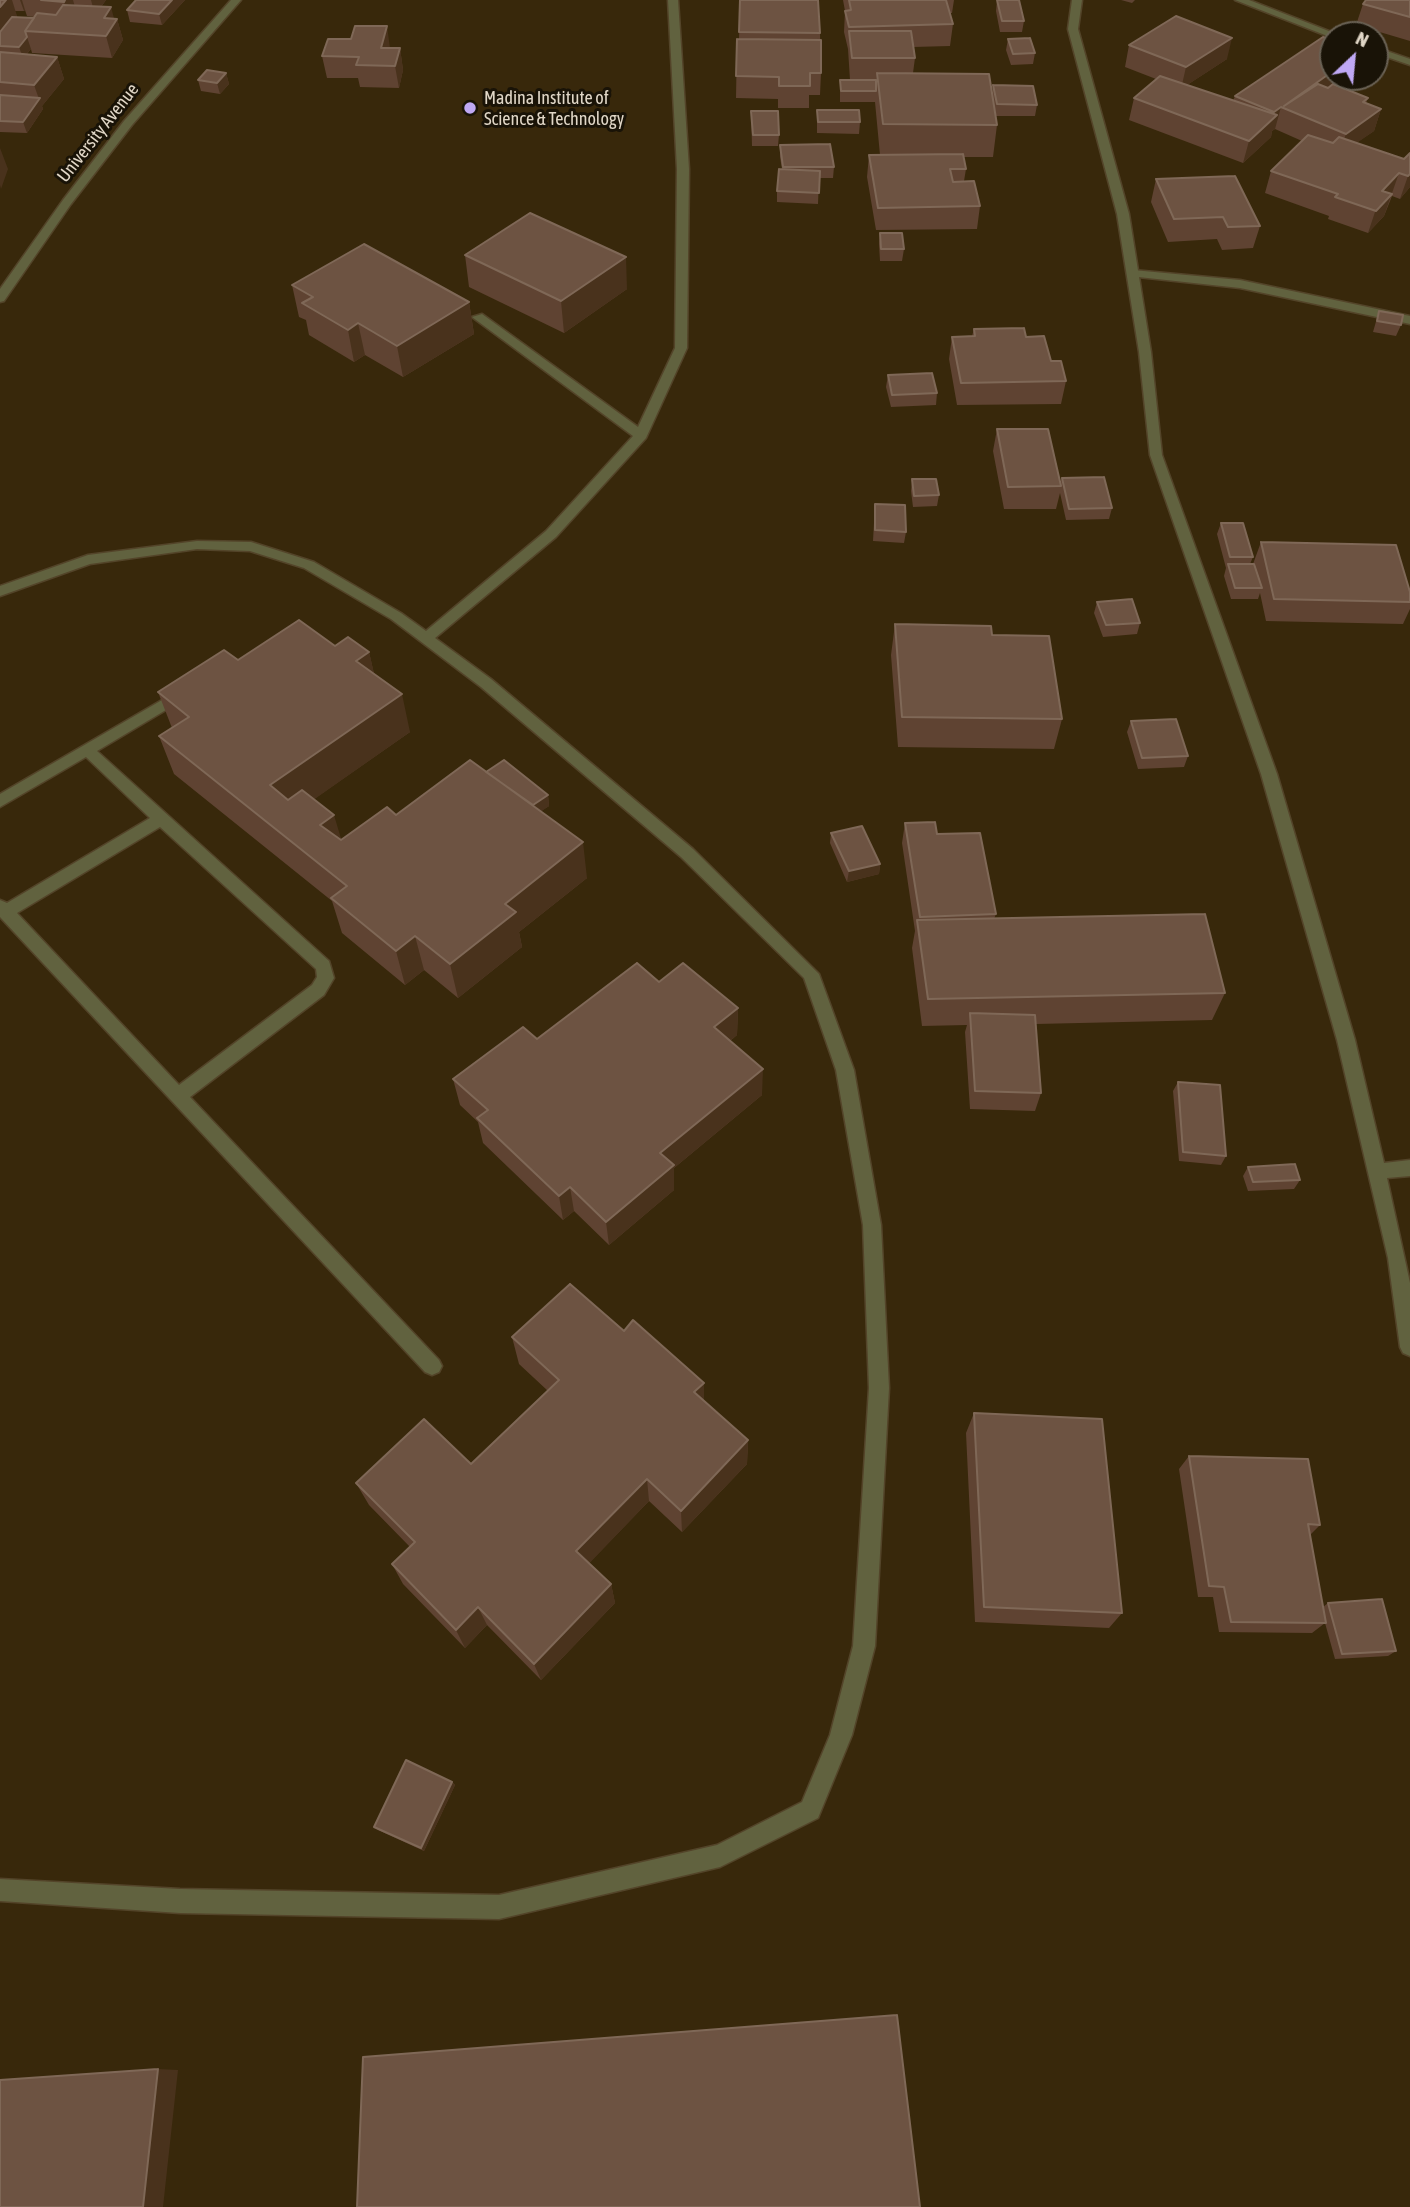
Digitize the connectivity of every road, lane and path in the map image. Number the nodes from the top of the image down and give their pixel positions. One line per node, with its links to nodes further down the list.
1 (236, 0): 9 (street, University Avenue)
2 (673, 0): 12 (street)
3 (1077, 0): 8 (street)
4 (1240, 0): 5 (street)
5 (1319, 29)
6 (1389, 55): 7 (street)
7 (1410, 62)
8 (1133, 274): 11 (street); 22 (street)
9 (0, 298)
10 (478, 317): 12 (street)
11 (1410, 320)
12 (641, 435): 14 (street)
13 (0, 591): 14 (street)
14 (426, 638): 25 (street)
15 (190, 689): 16 (street)
16 (87, 750): 17 (street); 18 (street)
17 (0, 802)
18 (161, 819): 19 (street); 20 (street)
19 (3, 909): 20 (street)
20 (178, 1096): 24 (street)
21 (1410, 1168): 22 (street)
22 (1375, 1172): 23 (street)
23 (1410, 1347)
24 (432, 1366)
25 (0, 1891)

